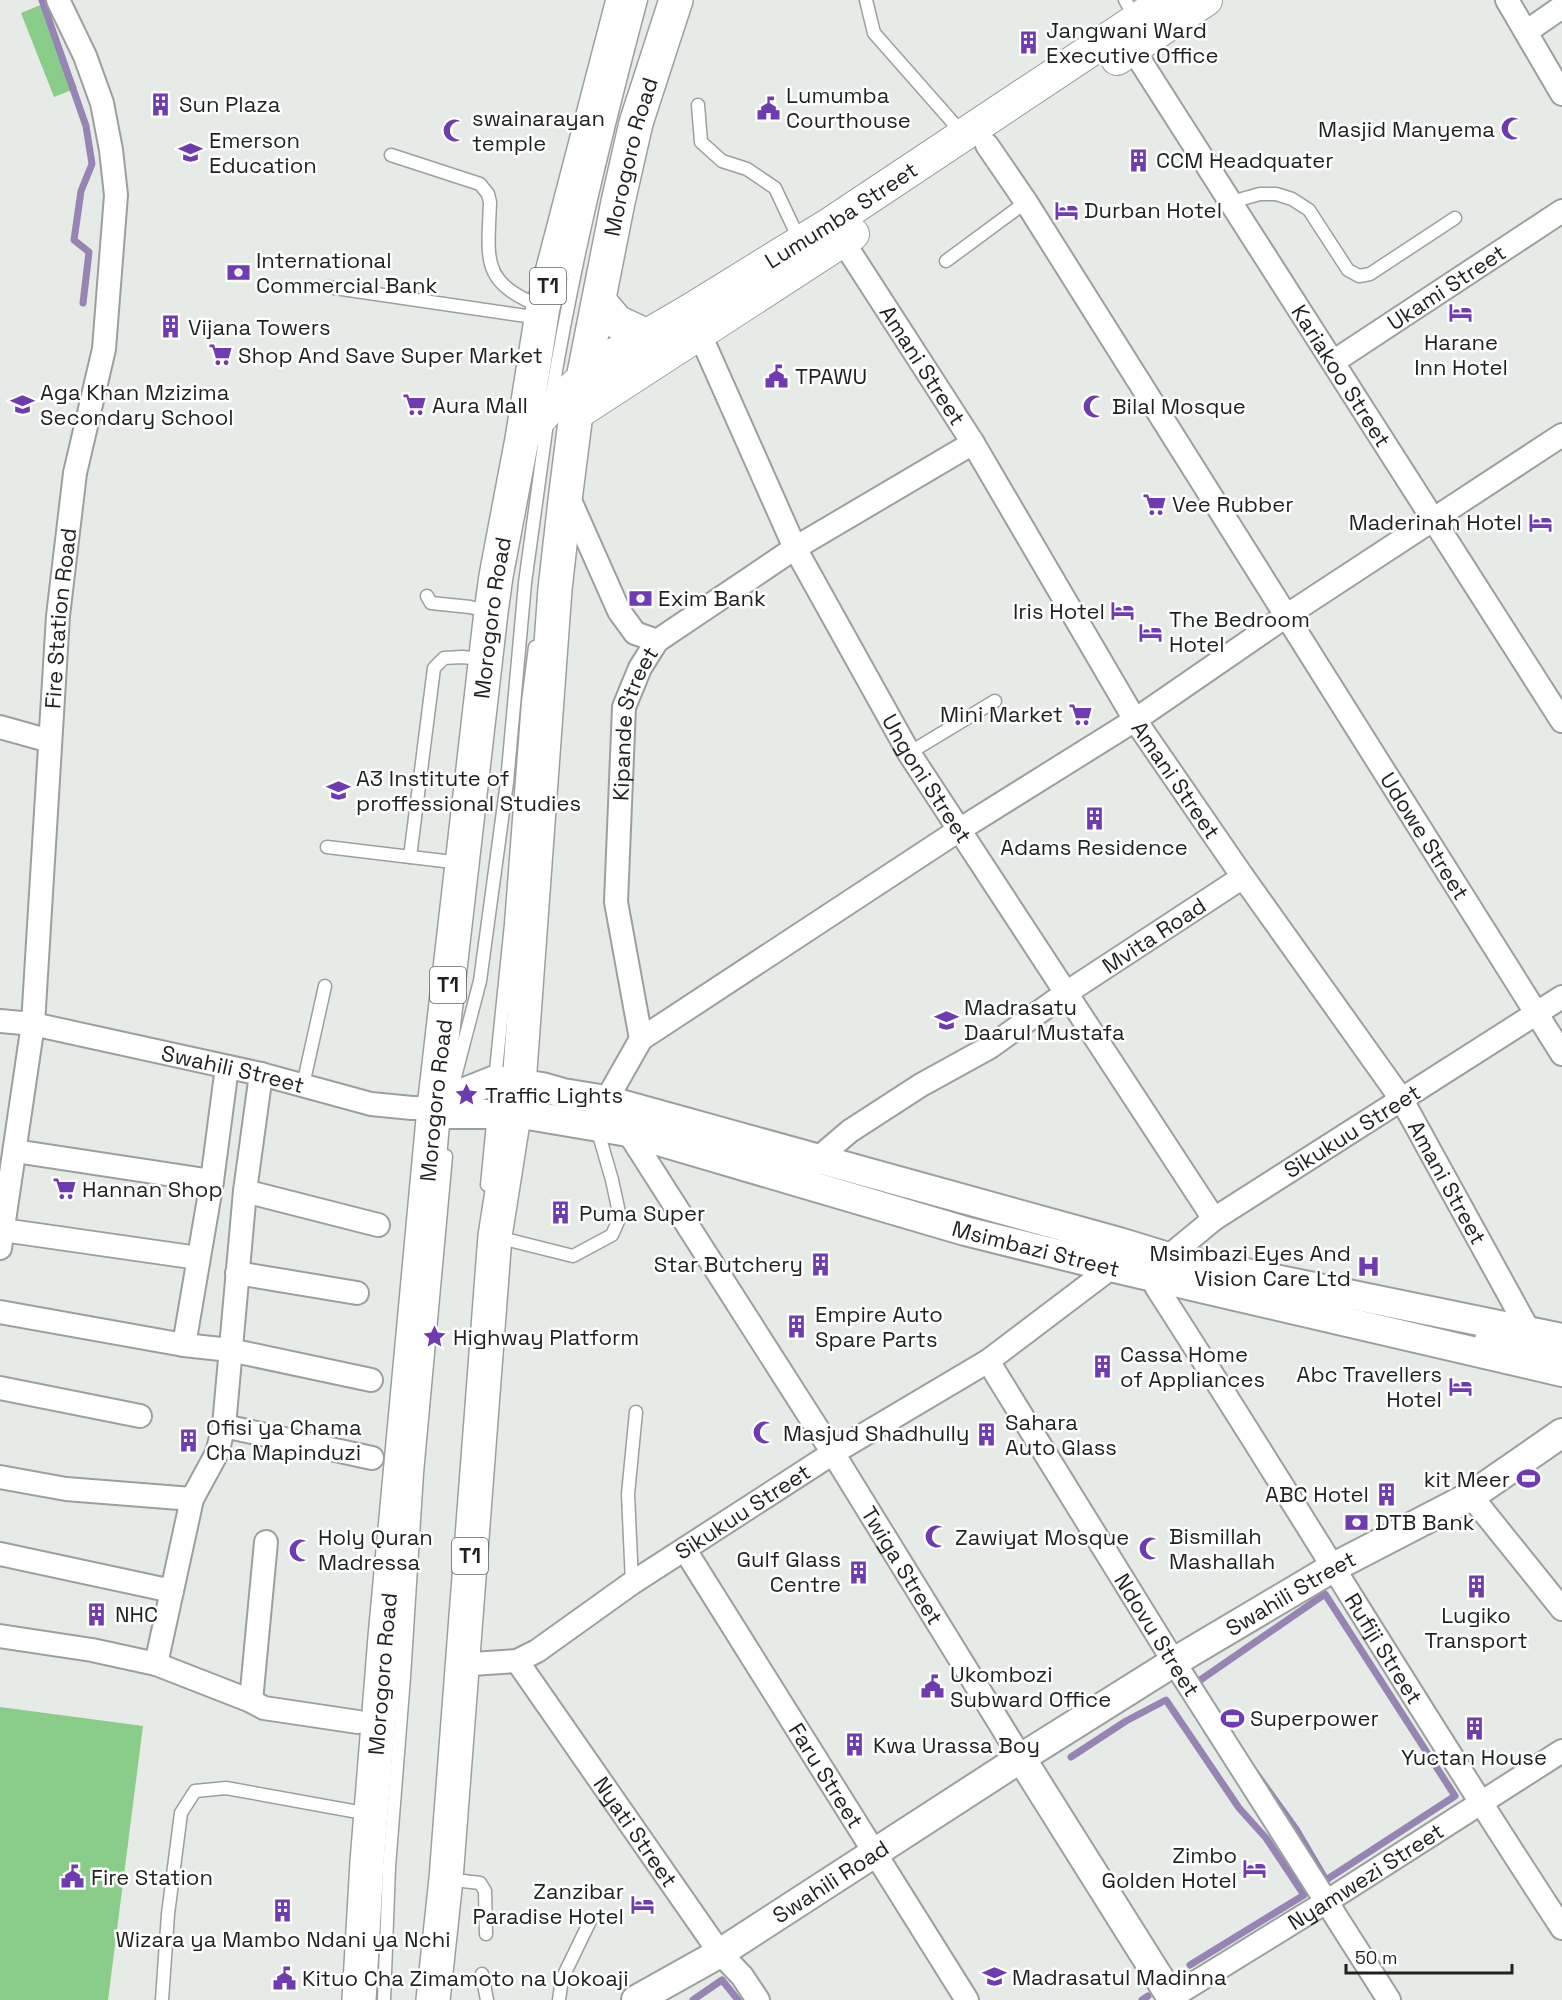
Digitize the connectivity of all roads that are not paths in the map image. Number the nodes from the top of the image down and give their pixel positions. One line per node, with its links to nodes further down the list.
1 (58, 0): 48 (street, Fire Station Road)
2 (623, 0): 26 (highway, Morogoro Road / T1)
3 (641, 0): 30 (lane, Morogoro Road)
4 (665, 0): 25 (lane, Morogoro Road)
5 (676, 0): 25 (highway, Morogoro Road / T1)
6 (866, 0): 15 (lane)
7 (1166, 0): 11 (main road, Lumumba Street)
8 (1206, 0): 11 (main road, Lumumba Street)
9 (1507, 0): 12 (street)
10 (1562, 7): 12 (street)
11 (1129, 25): 15 (main road, Lumumba Street); 18 (street, Kariakoo Street)
12 (1526, 32): 13 (street)
13 (1562, 94)
14 (698, 105): 22 (lane)
15 (975, 140): 17 (street, Udowe Street); 21 (main road, Lumumba Street)
16 (392, 155): 26 (lane)
17 (1026, 202): 23 (lane); 40 (street, Udowe Street)
18 (1231, 202): 20 (lane); 29 (street, Kariakoo Street)
19 (1562, 211): 29 (street, Ukami Street)
20 (1455, 218)
21 (837, 231): 22 (main road, Lumumba Street); 27 (main road, Lumumba Street); 33 (street, Amani Street)
22 (800, 242): 27 (main road, Lumumba Street)
23 (946, 261)
24 (328, 287): 26 (lane)
25 (595, 288): 28 (highway); 30 (highway, Morogoro Road / T1)
26 (542, 313): 32 (highway, Morogoro Road / T1)
27 (695, 322): 28 (main road, Lumumba Street); 30 (main road, Lumumba Street); 36 (street, Ungoni Street)
28 (647, 336): 30 (main road, Lumumba Street)
29 (1333, 362): 35 (street, Kariakoo Street)
30 (569, 393): 32 (main road, Lumumba Street); 34 (highway, Morogoro Road / T1); 37 (lane, Morogoro Road); 68 (lane, Morogoro Road)
31 (1562, 435): 35 (street)
32 (522, 439): 39 (highway, Morogoro Road / T1)
33 (973, 443): 36 (street, Kipande Street); 45 (street, Amani Street)
34 (566, 492): 42 (street); 66 (highway, Morogoro Road / T1)
35 (1433, 519): 40 (street); 46 (street, Kariakoo Street)
36 (795, 548): 42 (street, Kipande Street); 49 (street, Ungoni Street)
37 (543, 588)
38 (427, 596): 39 (lane)
39 (491, 612): 43 (highway, Morogoro Road / T1)
40 (1286, 616): 45 (street); 58 (street, Udowe Street)
41 (537, 634): 66 (lane, Morogoro Road)
42 (657, 641): 61 (street, Kipande Street)
43 (486, 659): 52 (lane); 53 (highway, Morogoro Road / T1)
44 (995, 702): 49 (lane)
45 (1136, 720): 50 (street); 54 (street, Amani Street)
46 (1562, 721)
47 (0, 727): 48 (street)
48 (50, 741): 60 (street, Fire Station Road)
49 (909, 753): 50 (street, Ungoni Street)
50 (959, 830): 56 (street, Ungoni Street); 61 (street)
51 (327, 848): 52 (lane)
52 (410, 857): 53 (lane)
53 (462, 863): 68 (highway, Morogoro Road / T1)
54 (1243, 877): 56 (street, Mvita Road); 67 (street, Amani Street)
55 (325, 986): 65 (lane)
56 (1065, 993): 73 (street, Mvita Road); 77 (street, Ungoni Street)
57 (1562, 997): 58 (street, Sikukuu Street)
58 (1536, 1013): 62 (street, Udowe Street); 67 (street, Sikukuu Street)
59 (0, 1021): 60 (street, Swahili Street)
60 (33, 1024): 63 (street, Swahili Street); 72 (street, Fire Station Road)
61 (641, 1039): 69 (street)
62 (1562, 1054)
63 (227, 1067): 64 (street, Swahili Street); 74 (street)
64 (261, 1074): 65 (street, Swahili Street); 75 (street)
65 (303, 1085): 68 (street, Swahili Street)
66 (505, 1098): 68 (street); 69 (street, Msimbazi Street); 76 (lane, Morogoro Road); 79 (highway, Morogoro Road / T1)
67 (1402, 1100): 77 (street, Sikukuu Street); 89 (street, Amani Street)
68 (446, 1111): 127 (highway, Morogoro Road / T1)
69 (600, 1114): 70 (street, Msimbazi Street); 73 (street, Msimbazi Street); 79 (lane)
70 (628, 1132): 73 (street, Msimbazi Street); 104 (street, Twiga Street)
71 (447, 1149): 140 (lane, Morogoro Road)
72 (15, 1151): 74 (street); 80 (street, Fire Station Road)
73 (808, 1172): 81 (street, Msimbazi Street)
74 (212, 1181): 82 (street)
75 (245, 1191): 78 (street); 84 (street)
76 (486, 1202)
77 (1214, 1219): 83 (street, Sikukuu Street)
78 (378, 1225)
79 (495, 1236): 120 (highway, Morogoro Road / T1)
80 (2, 1239): 82 (street)
81 (1108, 1254): 83 (street, Msimbazi Street); 96 (street, Sikukuu Street)
82 (198, 1258): 92 (street)
83 (1159, 1267): 88 (lane); 89 (street, Msimbazi Street); 93 (lane); 97 (street, Msimbazi Street); 112 (street, Rufiji Street)
84 (237, 1273): 86 (street); 94 (street)
85 (478, 1290): 116 (lane)
86 (357, 1293)
87 (0, 1312): 92 (street)
88 (1425, 1327)
89 (1529, 1331): 91 (street, Msimbazi Street)
90 (1471, 1337): 95 (lane)
91 (1562, 1338)
92 (184, 1345): 94 (street)
93 (1562, 1345)
94 (230, 1350): 98 (street); 102 (street)
95 (1562, 1357)
96 (987, 1361): 104 (street, Sikukuu Street); 119 (street, Ndovu Street)
97 (1562, 1372)
98 (371, 1380)
99 (0, 1388): 101 (street)
100 (636, 1412): 113 (lane)
101 (140, 1416)
102 (224, 1426): 105 (street); 108 (street)
103 (1562, 1433): 107 (street, Swahili Street)
104 (832, 1453): 110 (street, Sikukuu Street); 125 (street, Twiga Street)
105 (372, 1458)
106 (0, 1478): 108 (street)
107 (1472, 1496): 112 (street, Swahili Street); 115 (street)
108 (192, 1499): 114 (street)
109 (267, 1542): 122 (street)
110 (685, 1550): 113 (street, Sikukuu Street); 128 (street, Faru Street)
111 (0, 1554): 114 (street)
112 (1334, 1567): 119 (street, Swahili Street); 126 (street, Rufiji Street)
113 (632, 1583): 118 (street, Sikukuu Street)
114 (172, 1591): 121 (street)
115 (1562, 1609)
116 (453, 1622)
117 (0, 1636): 121 (street)
118 (517, 1661): 120 (street, Sikukuu Street); 134 (street, Nyati Street)
119 (1174, 1662): 125 (street, Swahili Street); 130 (street, Ndovu Street)
120 (462, 1663): 129 (highway, Morogoro Road / T1)
121 (156, 1664): 122 (street)
122 (252, 1701): 123 (street)
123 (358, 1722)
124 (1562, 1751): 126 (street, Nyamwezi Street)
125 (1021, 1758): 128 (street, Swahili Road); 137 (street, Twiga Street)
126 (1480, 1803): 130 (street, Nyamwezi Street); 132 (street, Rufiji Street)
127 (370, 1814): 138 (lane); 139 (highway, Morogoro Road / T1)
128 (874, 1852): 134 (street, Swahili Road); 145 (street, Faru Street)
129 (446, 1879): 133 (lane); 136 (highway, Morogoro Road / T1)
130 (1326, 1902): 137 (street, Nyamwezi Street); 146 (street, Ndovu Street)
131 (591, 1919): 142 (lane)
132 (1562, 1928)
133 (486, 1934)
134 (720, 1953): 143 (street, Swahili Road); 144 (street, Nyati Street)
135 (482, 1974): 141 (lane)
136 (437, 1991)
137 (1171, 1999)
138 (162, 2000)
139 (359, 2000)
140 (384, 2000)
141 (487, 2000)
142 (559, 2000)
143 (636, 2000)
144 (759, 2000)
145 (967, 2000)
146 (1389, 2000)

